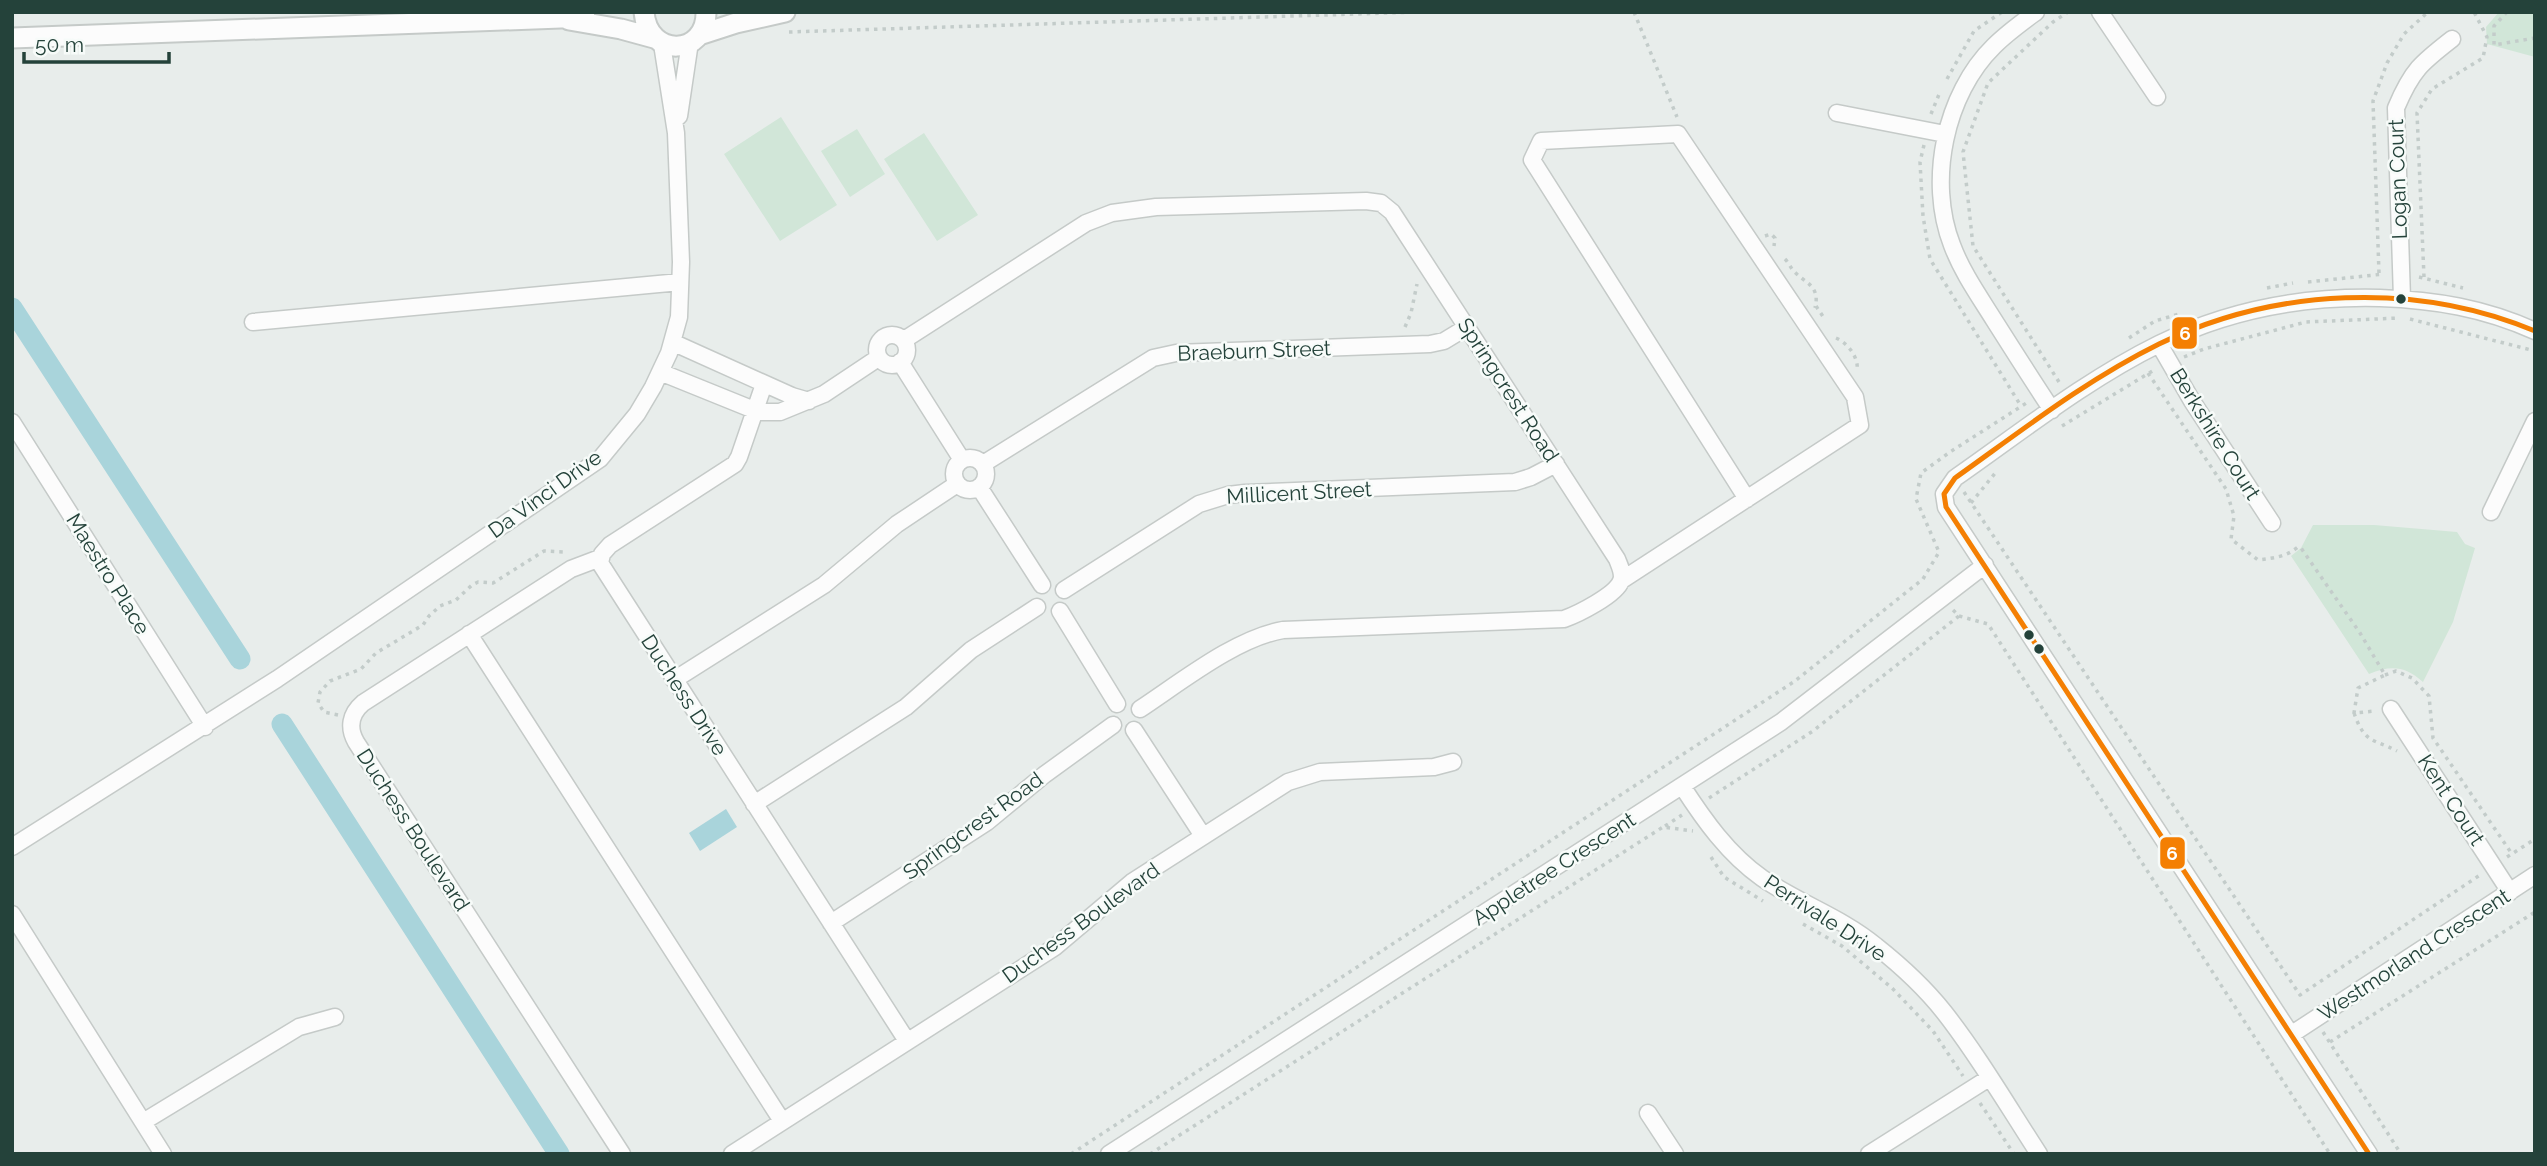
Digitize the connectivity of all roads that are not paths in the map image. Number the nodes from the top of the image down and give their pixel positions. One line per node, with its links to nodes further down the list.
1 (585, 12): 7 (street)
2 (644, 12): 11 (street)
3 (706, 12): 9 (street)
4 (785, 12): 9 (street)
5 (2036, 12): 15 (street)
6 (2100, 12): 12 (street)
7 (561, 18): 8 (street); 11 (street)
8 (12, 38)
9 (694, 39): 11 (street); 14 (street, Da Vinci Drive)
10 (2452, 39): 17 (street, Logan Court)
11 (658, 41): 14 (street, Da Vinci Drive)
12 (2157, 97)
13 (1837, 113): 15 (street)
14 (676, 133): 16 (street, Da Vinci Drive)
15 (1945, 134): 30 (street)
16 (680, 282): 18 (street); 22 (street, Da Vinci Drive)
17 (2402, 299): 20 (street); 23 (street)
18 (253, 322)
19 (1467, 327): 21 (street, Springcrest Road); 34 (street, Braeburn Street); 35 (street, Springcrest Road)
20 (2535, 331)
21 (904, 340): 24 (street); 25 (street)
22 (672, 342): 26 (street, Da Vinci Drive); 27 (street)
23 (2159, 344): 30 (street); 40 (street, Berkshire Court)
24 (878, 358): 25 (street); 28 (street)
25 (900, 362): 33 (street)
26 (660, 372): 29 (street); 54 (street, Da Vinci Drive)
27 (764, 384): 28 (street); 29 (street)
28 (809, 401): 29 (street)
29 (754, 410): 41 (street)
30 (2052, 410): 42 (street)
31 (2535, 421): 39 (street)
32 (12, 422): 54 (street, Maestro Place)
33 (961, 460): 34 (street); 36 (street)
34 (983, 464): 37 (street)
35 (1556, 464): 43 (street, Springcrest Road); 45 (street, Millicent Street)
36 (957, 484): 37 (street); 49 (street)
37 (979, 487): 44 (street)
38 (1747, 499): 38 (street); 43 (street)
39 (2491, 512)
40 (2272, 523)
41 (600, 558): 48 (street, Duchess Boulevard); 49 (street, Duchess Drive)
42 (1985, 565): 57 (street, Appletree Crescent); 66 (street)
43 (1622, 580): 51 (street)
44 (1042, 585): 45 (street); 46 (street)
45 (1064, 590): 47 (street)
46 (1037, 607): 47 (street); 58 (street)
47 (1060, 611): 50 (street)
48 (469, 635): 70 (street); 73 (street, Duchess Boulevard)
49 (674, 680): 58 (street, Duchess Drive)
50 (1118, 704): 51 (street); 53 (street)
51 (1140, 709): 55 (street)
52 (2391, 709): 62 (street, Kent Court)
53 (1113, 725): 55 (street); 64 (street, Springcrest Road)
54 (205, 727): 60 (street, Da Vinci Drive)
55 (1134, 730): 59 (street)
56 (1453, 762): 59 (street, Duchess Boulevard)
57 (1682, 786): 68 (street, Perrivale Drive); 75 (street, Appletree Crescent)
58 (754, 804): 64 (street, Duchess Drive)
59 (1203, 836): 67 (street, Duchess Boulevard)
60 (12, 847)
61 (2535, 875): 62 (street, Westmorland Crescent)
62 (2510, 892): 66 (street, Westmorland Crescent)
63 (12, 914): 71 (street)
64 (831, 923): 67 (street, Duchess Drive)
65 (335, 1017): 71 (street)
66 (2292, 1034): 79 (street)
67 (907, 1041): 70 (street, Duchess Boulevard)
68 (1989, 1078): 77 (street); 78 (street, Perrivale Drive)
69 (1648, 1113): 76 (street)
70 (782, 1121): 74 (street, Duchess Boulevard)
71 (143, 1122): 72 (street)
72 (163, 1154)
73 (622, 1154)
74 (732, 1154)
75 (1109, 1154)
76 (1675, 1154)
77 (1869, 1154)
78 (2039, 1154)
79 (2369, 1154)

